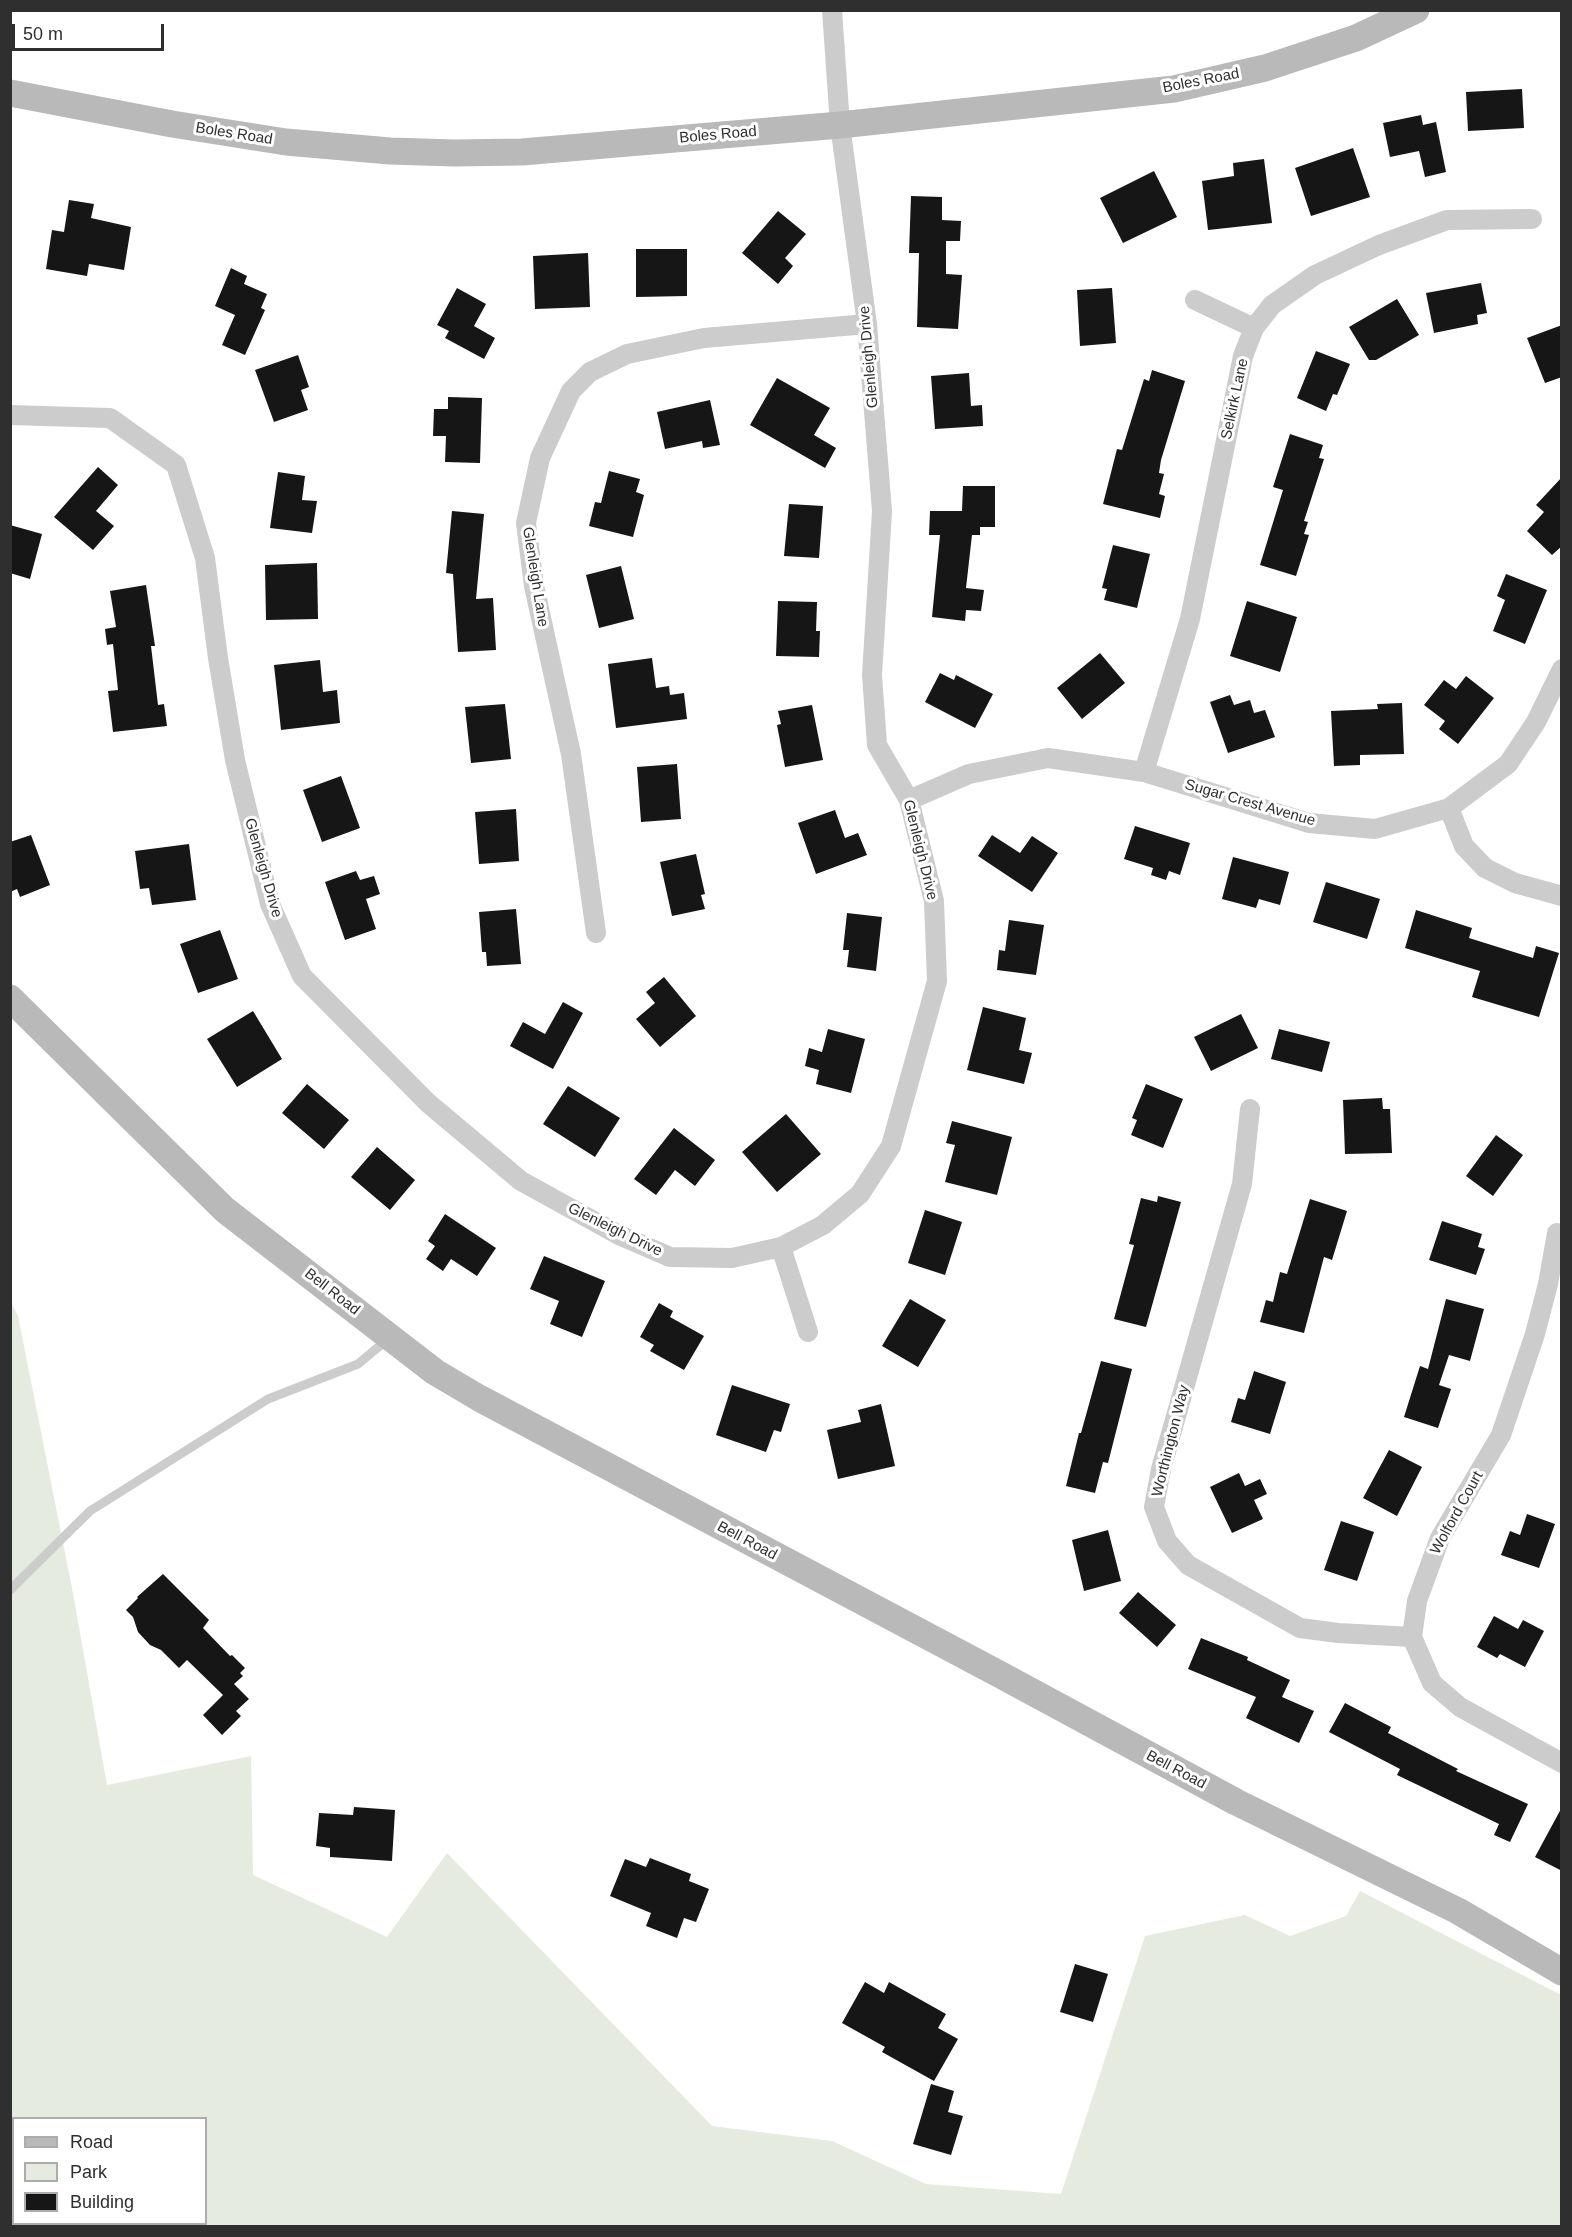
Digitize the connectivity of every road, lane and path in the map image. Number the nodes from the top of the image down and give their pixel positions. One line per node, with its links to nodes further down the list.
1 (832, 10): 4 (street, Glenleigh Drive)
2 (1416, 10): 4 (street, Boles Road)
3 (10, 93): 4 (street, Boles Road)
4 (840, 125): 7 (street, Glenleigh Drive)
5 (1532, 219): 8 (street, Selkirk Lane)
6 (1195, 300): 8 (street)
7 (867, 324): 12 (street, Glenleigh Drive); 15 (street, Glenleigh Lane)
8 (1254, 328): 11 (street, Selkirk Lane)
9 (10, 415): 19 (street, Glenleigh Drive)
10 (1562, 669): 13 (street, Sugar Crest Avenue)
11 (1144, 772): 12 (street, Sugar Crest Avenue); 13 (street, Sugar Crest Avenue)
12 (909, 800): 19 (street, Glenleigh Drive)
13 (1449, 808): 14 (street)
14 (1562, 896)
15 (596, 933)
16 (10, 998): 21 (street, Bell Road)
17 (1250, 1109): 23 (street, Worthington Way)
18 (1557, 1233): 23 (street, Wolford Court)
19 (780, 1247): 20 (street)
20 (808, 1332)
21 (390, 1337): 22 (lane); 25 (street, Bell Road)
22 (10, 1590)
23 (1412, 1637): 24 (street)
24 (1562, 1763)
25 (1562, 1972)

